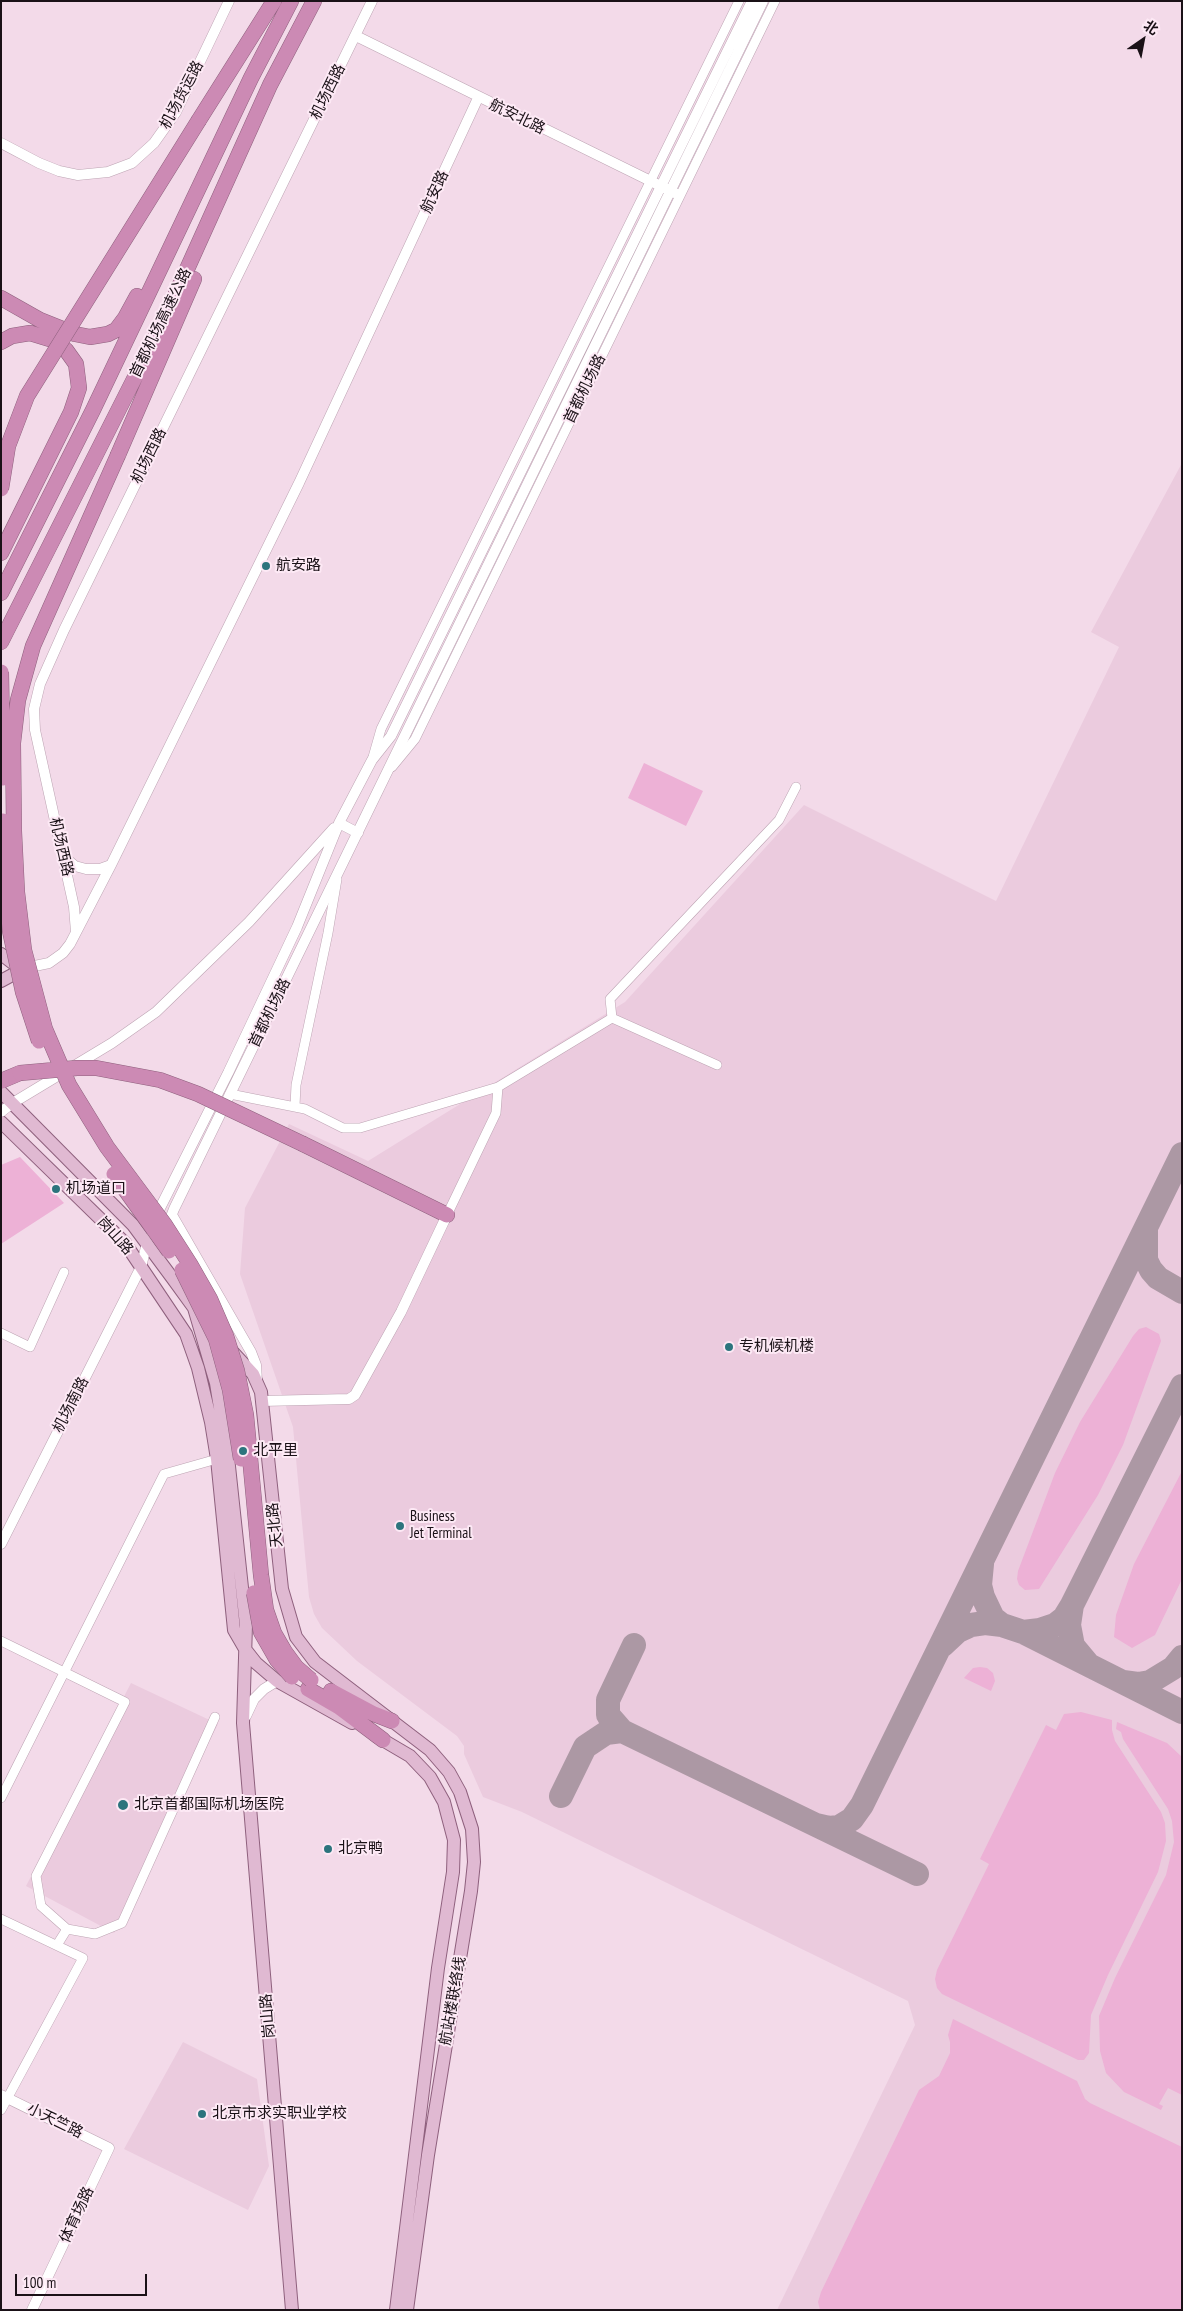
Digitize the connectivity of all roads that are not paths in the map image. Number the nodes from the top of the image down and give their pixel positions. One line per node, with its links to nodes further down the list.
1 (229, 1): 13 (street, 机场货运路)
2 (274, 1): 19 (highway, bridge)
3 (291, 1): 16 (highway, 首都机场高速公路)
4 (314, 1): 11 (highway, 首都机场高速公路)
5 (372, 1): 10 (street, 机场西路)
6 (739, 1): 14 (street, 首都机场路)
7 (752, 1): 15 (street, 首都机场路)
8 (763, 1): 15 (street, 首都机场路)
9 (775, 1): 15 (street, 首都机场路)
10 (356, 36): 12 (street, 航安北路); 28 (street, 机场西路)
11 (270, 85): 22 (highway, 首都机场高速公路); 62 (highway, bridge)
12 (478, 98): 14 (street, 航安北路); 29 (street, 航安路)
13 (1, 143)
14 (650, 182): 15 (street, 航安北路); 24 (street, 首都机场路)
15 (671, 192): 24 (street, 首都机场路); 27 (street, 首都机场路)
16 (164, 261): 17 (highway); 21 (highway, 首都机场高速公路)
17 (1, 298)
18 (1, 342): 20 (highway)
19 (1, 489)
20 (1, 553)
21 (1, 592)
22 (1, 642)
23 (1, 672): 62 (highway, bridge)
24 (372, 760): 26 (street, 首都机场路)
25 (796, 787): 35 (street)
26 (338, 823): 27 (street); 44 (street, 首都机场路); 48 (street, 首都机场路)
27 (358, 833): 30 (street, 首都机场路)
28 (64, 856): 29 (street); 31 (street, 机场西路)
29 (111, 865): 31 (street, 航安路)
30 (338, 871): 42 (street, 首都机场路); 43 (street)
31 (76, 932): 33 (street, 航安路)
32 (1, 954): 33 (main road)
33 (25, 968): 34 (main road)
34 (1, 981)
35 (612, 1018): 36 (street); 40 (street)
36 (717, 1064)
37 (1, 1070): 38 (highway)
38 (20, 1072): 39 (highway); 47 (highway, bridge)
39 (1, 1081)
40 (498, 1087): 43 (street); 47 (street)
41 (1, 1092): 44 (main road)
42 (230, 1094): 43 (street); 46 (street, 首都机场路)
43 (295, 1106)
44 (5, 1107): 48 (main road, 岗山路)
45 (1, 1122): 50 (main road, 岗山路)
46 (172, 1215): 49 (street, 首都机场路); 54 (street)
47 (447, 1215): 55 (street)
48 (146, 1244): 49 (main road, 岗山路); 50 (street, 首都机场路)
49 (155, 1255): 50 (street); 52 (main road, 天北路)
50 (141, 1267): 56 (main road); 57 (street, 机场南路)
51 (64, 1272): 53 (street)
52 (194, 1308): 54 (main road, 天北路); 59 (main road, 天北路)
53 (1, 1333)
54 (257, 1381): 55 (main road, 天北路)
55 (262, 1401): 64 (main road, 天北路)
56 (217, 1459): 59 (main road); 60 (street)
57 (1, 1544)
58 (1, 1641): 60 (street)
59 (245, 1649): 61 (main road); 65 (main road, 岗山路)
60 (65, 1673): 67 (street); 69 (street)
61 (277, 1681): 65 (street, 岗山路); 66 (main road, 航站楼联络线)
62 (310, 1684): 64 (highway); 66 (highway)
63 (215, 1717): 69 (street)
64 (392, 1721): 77 (main road, 航站楼联络线)
65 (243, 1723): 75 (main road, 岗山路)
66 (383, 1740): 76 (main road, 航站楼联络线)
67 (1, 1798)
68 (1, 1919): 70 (street)
69 (67, 1929): 70 (street)
70 (57, 1946): 71 (street)
71 (4, 2097): 72 (street); 73 (street, 小天竺路)
72 (1, 2110)
73 (109, 2148): 74 (street, 体育场路)
74 (32, 2310)
75 (292, 2310)
76 (396, 2310)
77 (407, 2310)

